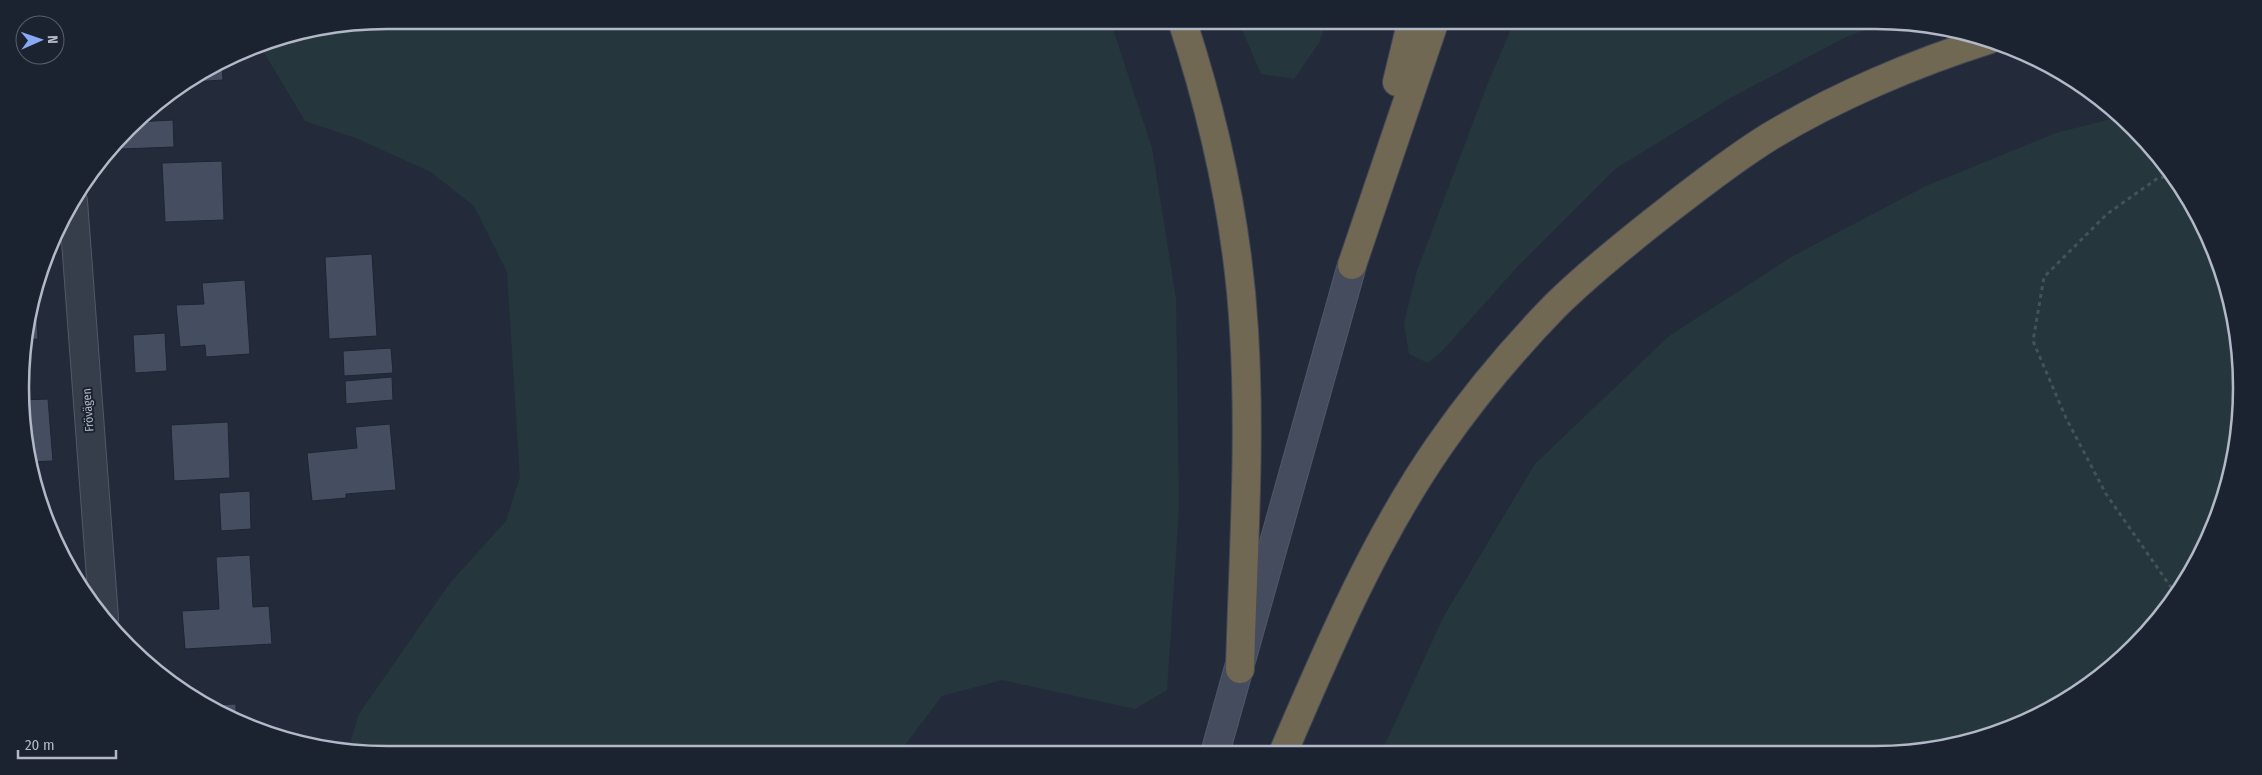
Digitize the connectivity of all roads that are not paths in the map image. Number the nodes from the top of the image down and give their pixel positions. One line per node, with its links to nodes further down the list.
1 (1185, 29): 8 (highway)
2 (1410, 29): 6 (highway)
3 (1432, 29): 6 (highway)
4 (1976, 44): 10 (highway)
5 (74, 214): 7 (street, Frövägen)
6 (1352, 265): 8 (main road)
7 (103, 606)
8 (1240, 668): 9 (main road)
9 (1217, 746)
10 (1287, 746)

